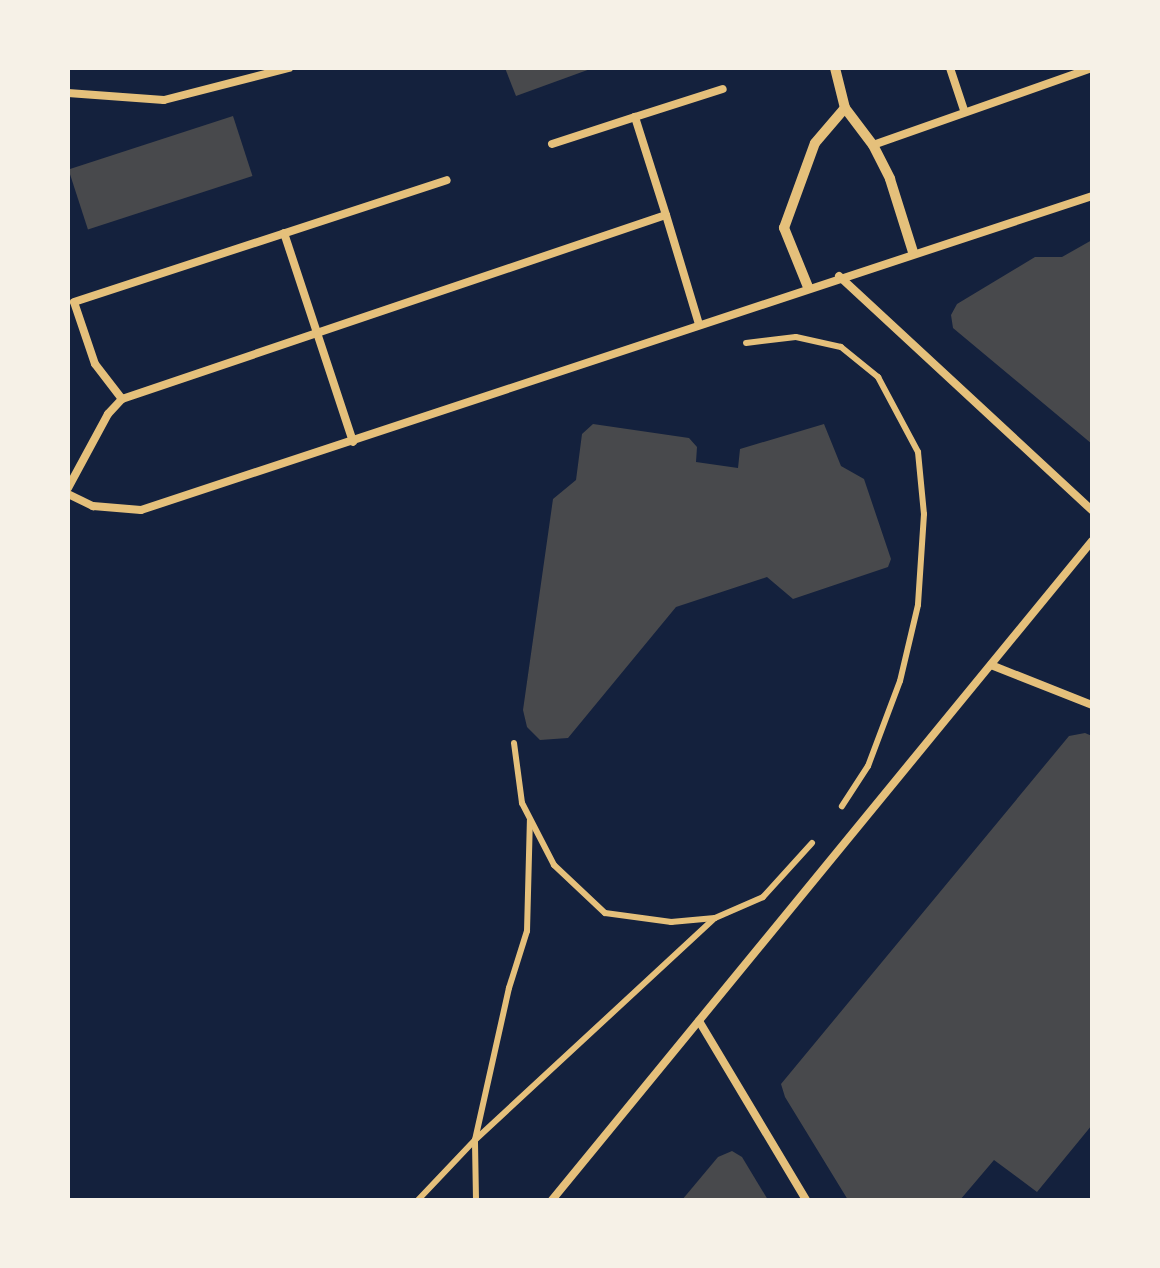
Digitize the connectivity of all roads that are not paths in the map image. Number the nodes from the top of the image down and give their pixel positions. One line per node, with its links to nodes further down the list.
1 (289, 68): 6 (lane)
2 (835, 68): 7 (street)
3 (950, 68): 8 (lane)
4 (1092, 68): 8 (lane)
5 (723, 89): 9 (lane)
6 (68, 93)
7 (846, 108): 11 (street); 18 (street)
8 (964, 110): 11 (lane)
9 (635, 117): 10 (lane); 14 (lane)
10 (552, 144)
11 (873, 145): 16 (street)
12 (447, 180): 15 (lane)
13 (1092, 196): 16 (lane)
14 (666, 215): 19 (lane); 20 (lane)
15 (284, 233): 20 (lane); 21 (lane)
16 (913, 252): 17 (lane)
17 (839, 276): 18 (lane); 24 (lane)
18 (808, 287): 19 (lane)
19 (699, 324): 22 (lane)
20 (318, 334): 21 (lane); 22 (lane)
21 (122, 399): 23 (lane)
22 (353, 442): 23 (lane)
23 (68, 491)
24 (1092, 510)
25 (1092, 541): 26 (lane)
26 (991, 665): 27 (lane); 28 (lane)
27 (1092, 705)
28 (699, 1022): 29 (lane); 30 (lane)
29 (552, 1200)
30 (806, 1200)

